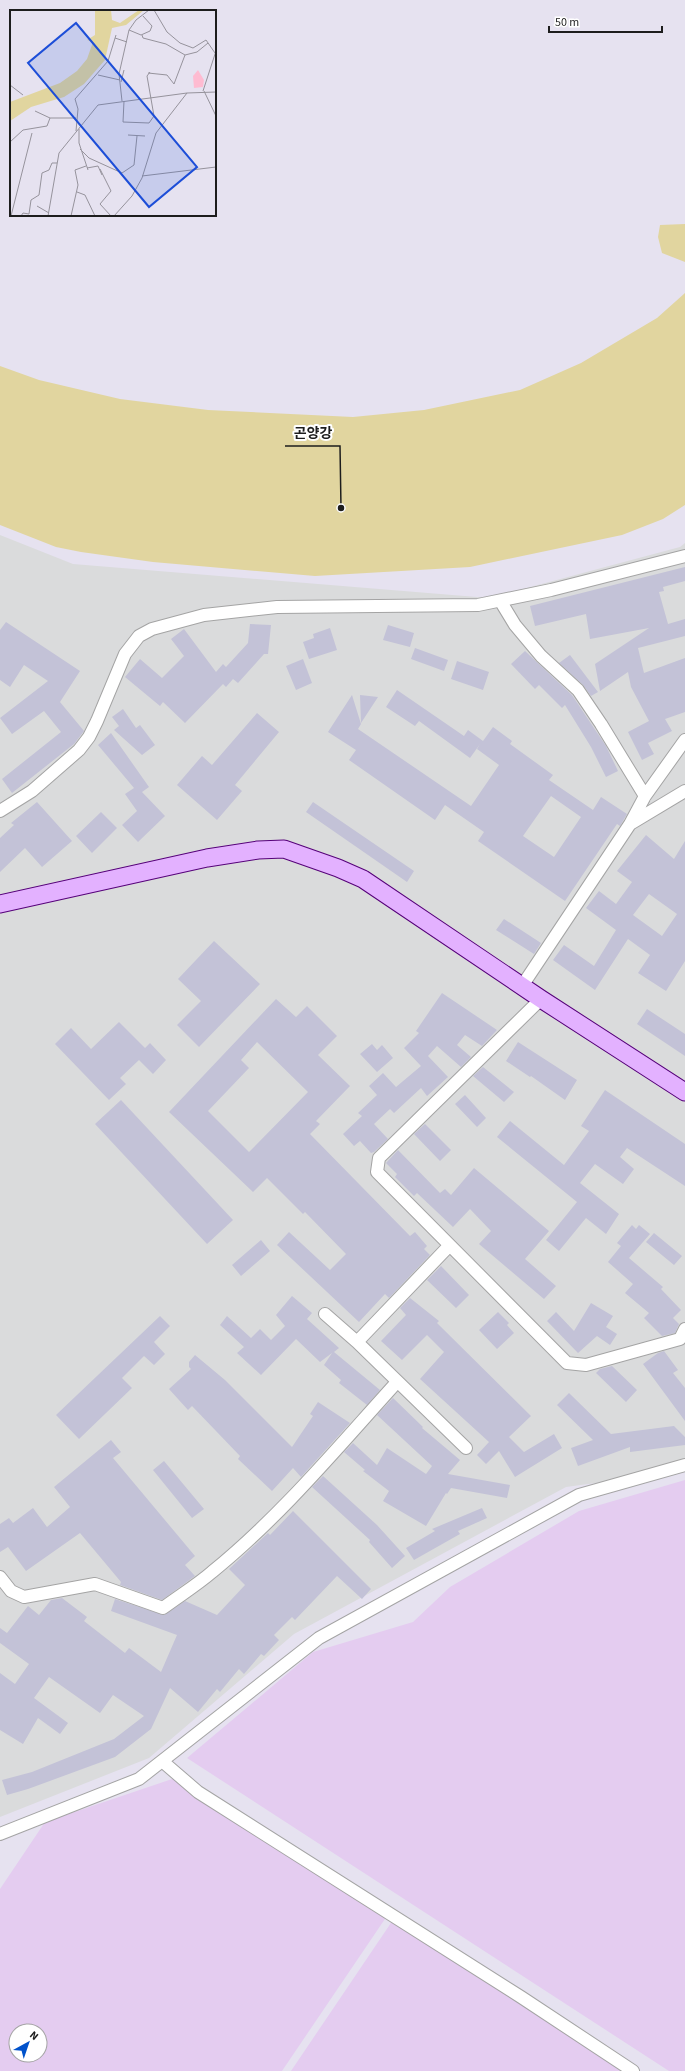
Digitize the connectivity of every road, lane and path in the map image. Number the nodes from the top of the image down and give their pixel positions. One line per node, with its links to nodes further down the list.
1 (685, 556): 2 (street)
2 (501, 602): 5 (street); 6 (street)
3 (685, 740): 5 (street)
4 (685, 791): 7 (street)
5 (645, 796): 7 (street)
6 (3, 804)
7 (630, 824): 9 (street)
8 (0, 904): 9 (street)
9 (522, 986): 10 (street)
10 (541, 999): 11 (street); 12 (street)
11 (685, 1092)
12 (449, 1246): 14 (street); 15 (street)
13 (325, 1314): 15 (street)
14 (685, 1329)
15 (357, 1342): 16 (street)
16 (397, 1382): 17 (street); 19 (street)
17 (466, 1448)
18 (685, 1465): 20 (street)
19 (0, 1577)
20 (162, 1761): 21 (street); 22 (street)
21 (0, 1834)
22 (633, 2071)

